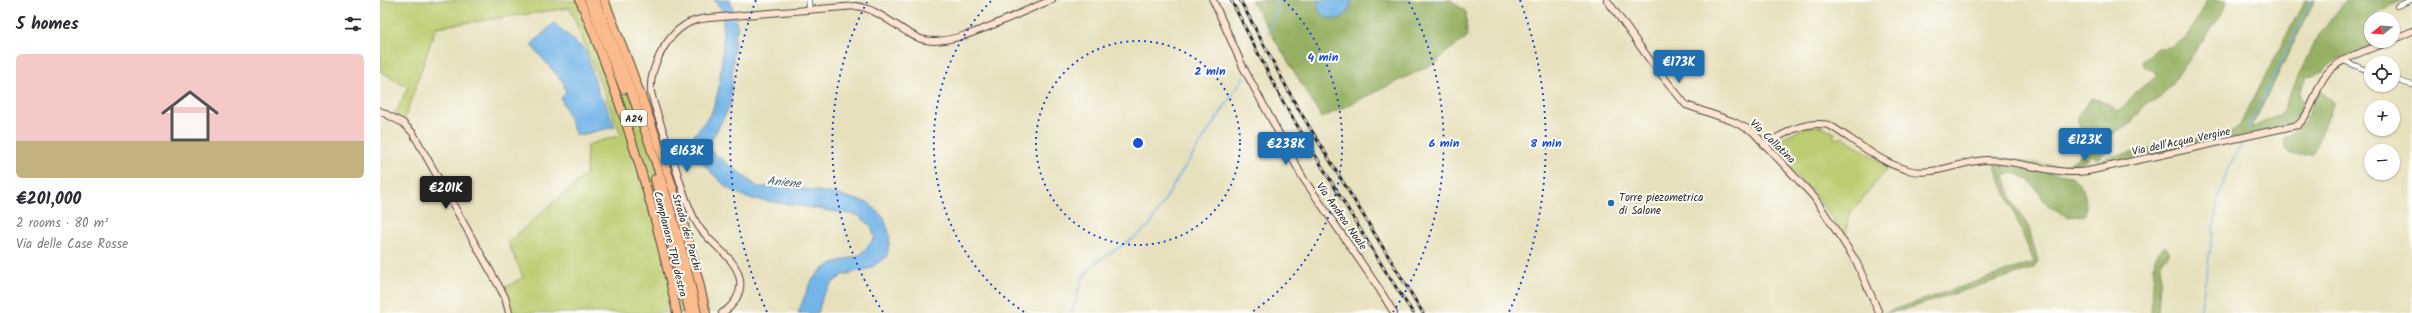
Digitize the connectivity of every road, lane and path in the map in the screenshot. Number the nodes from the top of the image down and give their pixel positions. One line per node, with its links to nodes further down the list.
1 (580, 0): 19 (highway, Complanare TPU destra)
2 (589, 0): 22 (highway, Strada dei Parchi / A24)
3 (595, 0): 26 (highway, Strada dei Parchi / A24)
4 (604, 0): 27 (highway)
5 (809, 0): 11 (street)
6 (1052, 0): 11 (street)
7 (1213, 0): 29 (street, Via Andrea Noale)
8 (1607, 0): 21 (street, Via Collatina)
9 (2411, 0): 10 (street)
10 (2397, 6)
11 (809, 8): 28 (street)
12 (2412, 31): 13 (street)
13 (2400, 37)
14 (2374, 48): 15 (street, Via dell'Acqua Vergine)
15 (2344, 61): 16 (street); 21 (street, Via dell'Acqua Vergine)
16 (2364, 69)
17 (2400, 81): 18 (street)
18 (2412, 84)
19 (618, 100): 22 (highway); 24 (highway, Complanare TPU destra)
20 (380, 111): 23 (street)
21 (1764, 145): 30 (street, Via Collatina)
22 (671, 239): 25 (highway, Strada dei Parchi / A24)
23 (509, 313)
24 (677, 313)
25 (690, 313)
26 (697, 313)
27 (706, 313)
28 (722, 313)
29 (1394, 313)
30 (1878, 313)

